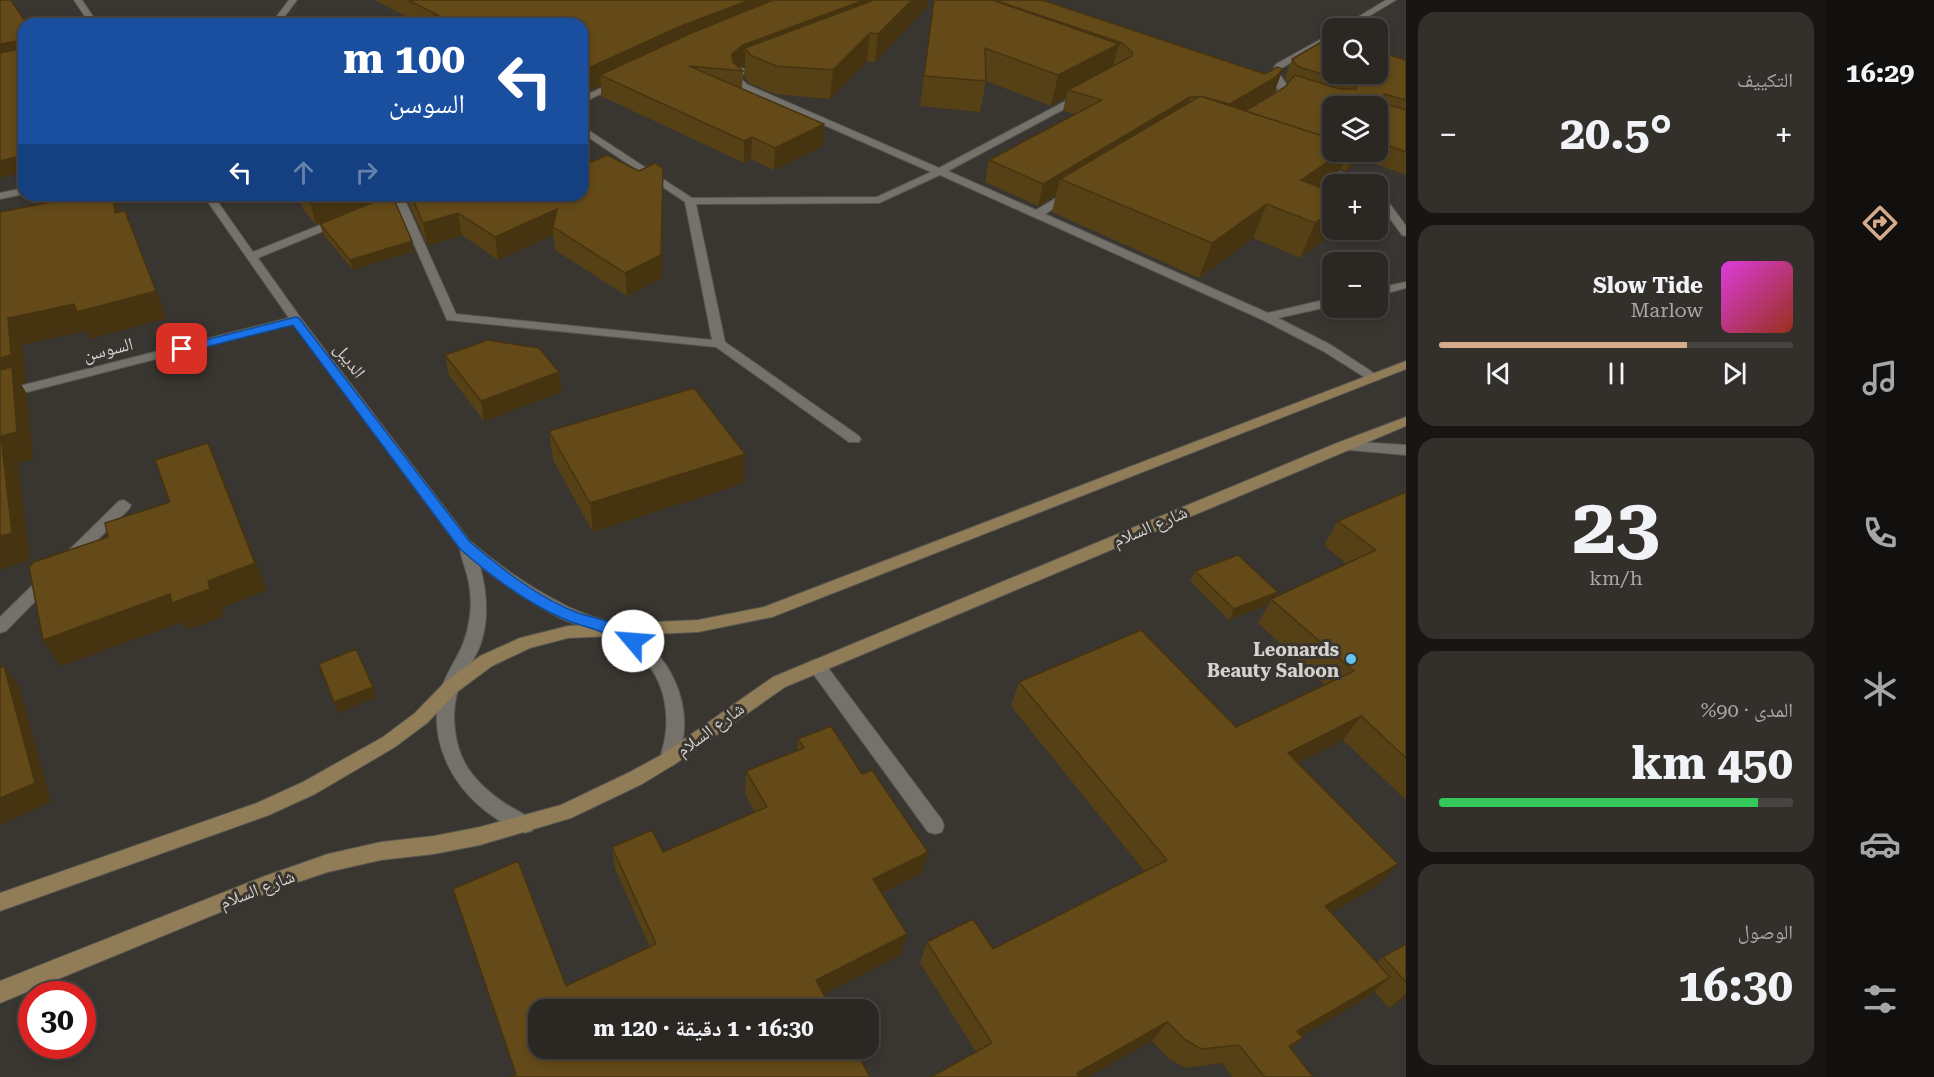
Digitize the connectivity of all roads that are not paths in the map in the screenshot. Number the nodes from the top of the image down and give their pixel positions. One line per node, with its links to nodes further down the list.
1 (78, 0): 4 (street)
2 (293, 0): 5 (street)
3 (1392, 0): 6 (street)
4 (90, 18)
5 (280, 18)
6 (1361, 18)
7 (1322, 43): 11 (street)
8 (757, 65): 18 (street)
9 (1257, 79): 11 (street)
10 (622, 82): 13 (street)
11 (1284, 88): 14 (street); 15 (street)
12 (1087, 93): 18 (street)
13 (588, 97)
14 (1322, 100)
15 (1263, 108)
16 (588, 133): 26 (street)
17 (1310, 164): 19 (street)
18 (940, 171): 26 (street); 29 (street)
19 (1338, 174)
20 (1076, 190): 29 (street)
21 (18, 192): 22 (street)
22 (0, 196)
23 (212, 201): 32 (street, الديبل)
24 (391, 201): 28 (street)
25 (405, 201): 38 (street)
26 (690, 201): 38 (street)
27 (1388, 209): 31 (street)
28 (369, 210)
29 (1037, 214): 36 (street)
30 (349, 217): 32 (street)
31 (1406, 234)
32 (250, 256): 37 (street, الديبل)
33 (1404, 286): 34 (street)
34 (1388, 290)
35 (1322, 304): 36 (street)
36 (1267, 317): 40 (street)
37 (296, 321): 41 (street, السوسن); 47 (street, الديبل)
38 (719, 344): 43 (street)
39 (1406, 365): 40 (main road)
40 (1374, 377): 49 (main road)
41 (0, 395)
42 (1406, 421): 44 (main road, شارع السلام)
43 (854, 439)
44 (1342, 446): 45 (street); 50 (main road, شارع السلام)
45 (1406, 450)
46 (124, 505): 48 (street)
47 (465, 545): 49 (street, الديبل); 51 (street, الديبل)
48 (0, 627)
49 (610, 629): 51 (main road); 52 (street, الديبل)
50 (818, 666): 52 (main road, شارع السلام); 54 (street)
51 (451, 687): 53 (street, الديبل); 55 (main road)
52 (669, 759): 53 (main road, شارع السلام)
53 (525, 825): 56 (main road, شارع السلام)
54 (935, 826)
55 (0, 902)
56 (0, 992)

